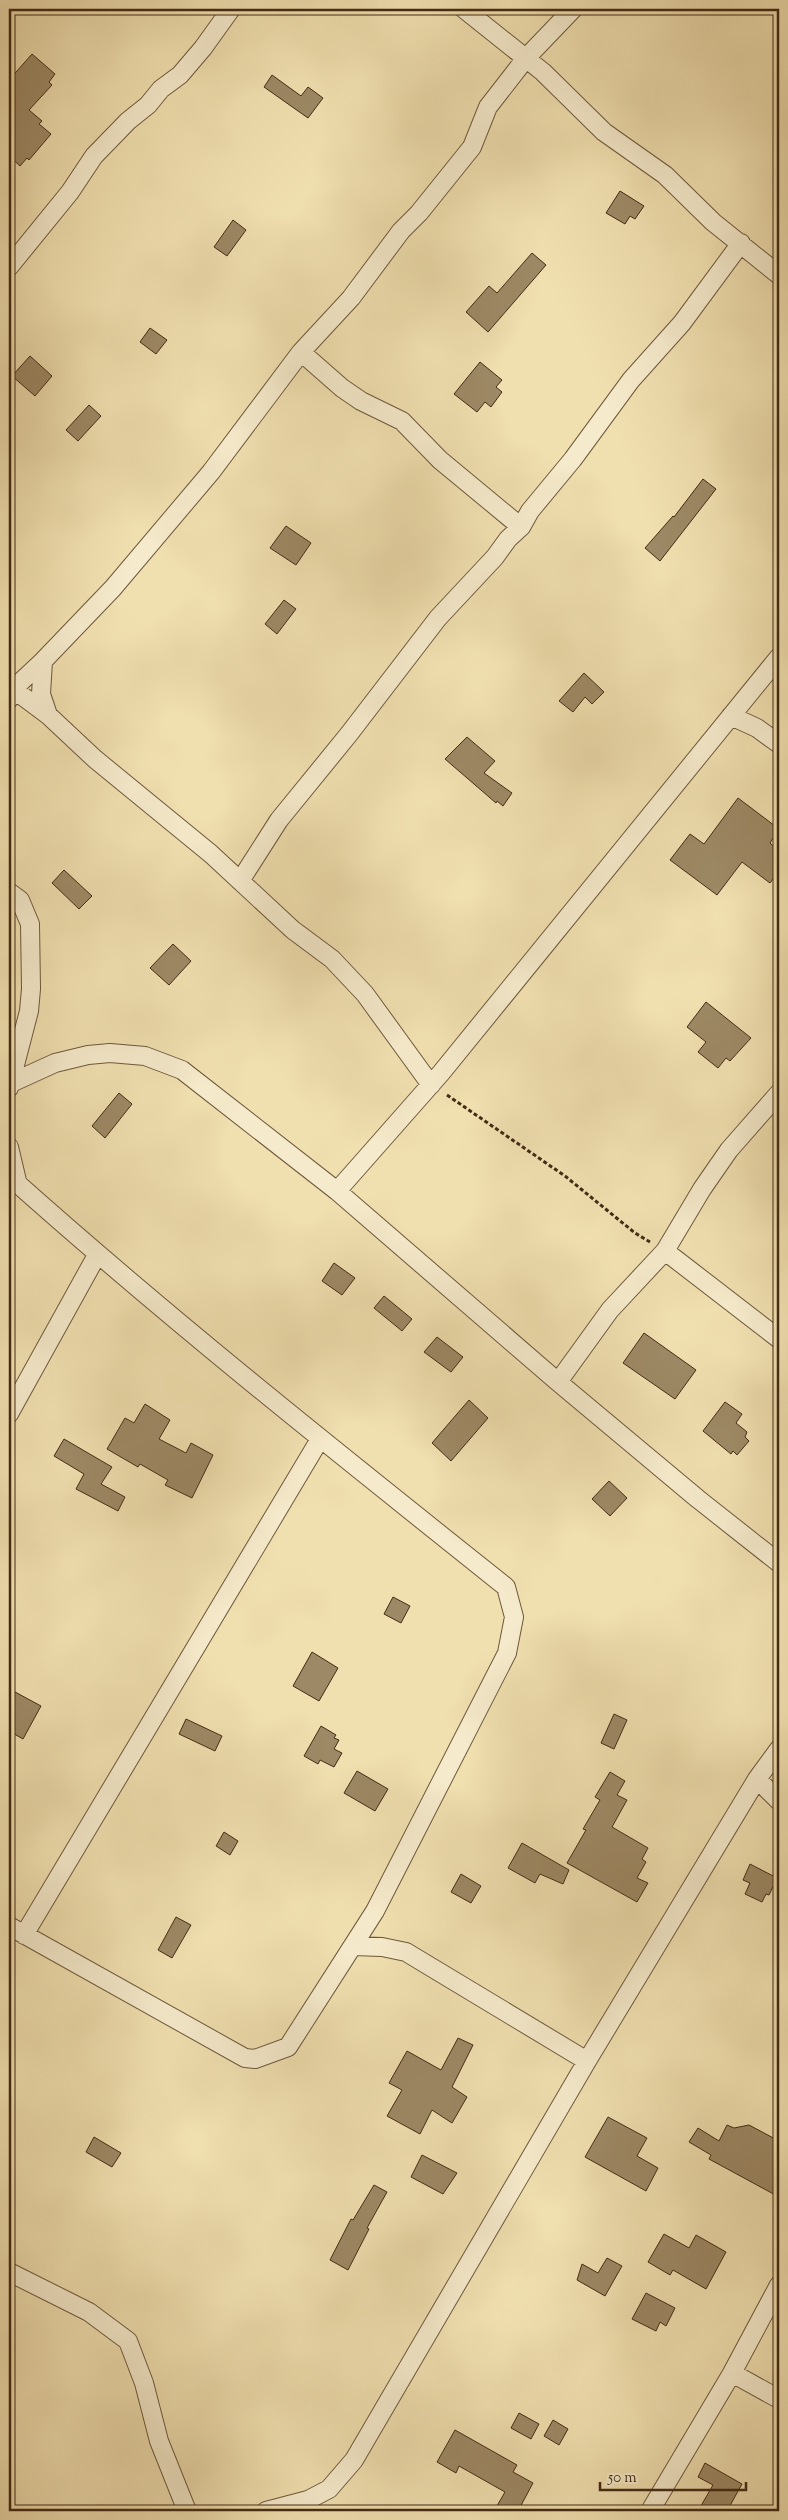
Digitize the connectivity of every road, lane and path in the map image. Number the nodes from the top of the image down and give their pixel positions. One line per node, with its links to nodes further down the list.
1 (231, 9): 6 (street)
2 (464, 9): 4 (street)
3 (573, 9): 4 (street)
4 (526, 58): 5 (street); 8 (street)
5 (741, 243): 7 (street); 9 (street)
6 (9, 267)
7 (779, 274)
8 (301, 352): 9 (street); 11 (street)
9 (521, 527): 16 (street)
10 (779, 657): 14 (street)
11 (43, 661): 12 (street); 13 (street)
12 (10, 692): 13 (street)
13 (48, 715): 16 (street)
14 (731, 716): 15 (street); 19 (street)
15 (779, 744)
16 (240, 881): 19 (street)
17 (9, 892): 18 (street)
18 (9, 1084): 20 (street); 24 (street)
19 (431, 1085): 24 (street); 25 (path)
20 (9, 1088)
21 (779, 1093): 25 (street)
22 (9, 1147): 23 (street)
23 (14, 1181): 26 (street)
24 (337, 1191): 28 (street)
25 (665, 1251): 27 (street); 28 (street)
26 (97, 1255): 29 (street); 30 (street)
27 (779, 1339)
28 (558, 1382): 31 (street)
29 (9, 1414)
30 (320, 1439): 35 (street); 36 (street)
31 (779, 1563)
32 (779, 1749): 33 (street)
33 (757, 1779): 34 (street); 37 (street)
34 (779, 1801)
35 (16, 1931): 36 (street)
36 (353, 1946): 37 (street)
37 (588, 2062): 43 (street)
38 (11, 2279): 42 (street)
39 (779, 2285): 40 (street)
40 (732, 2373): 41 (street); 44 (street)
41 (779, 2399)
42 (187, 2511)
43 (266, 2511)
44 (650, 2511)

